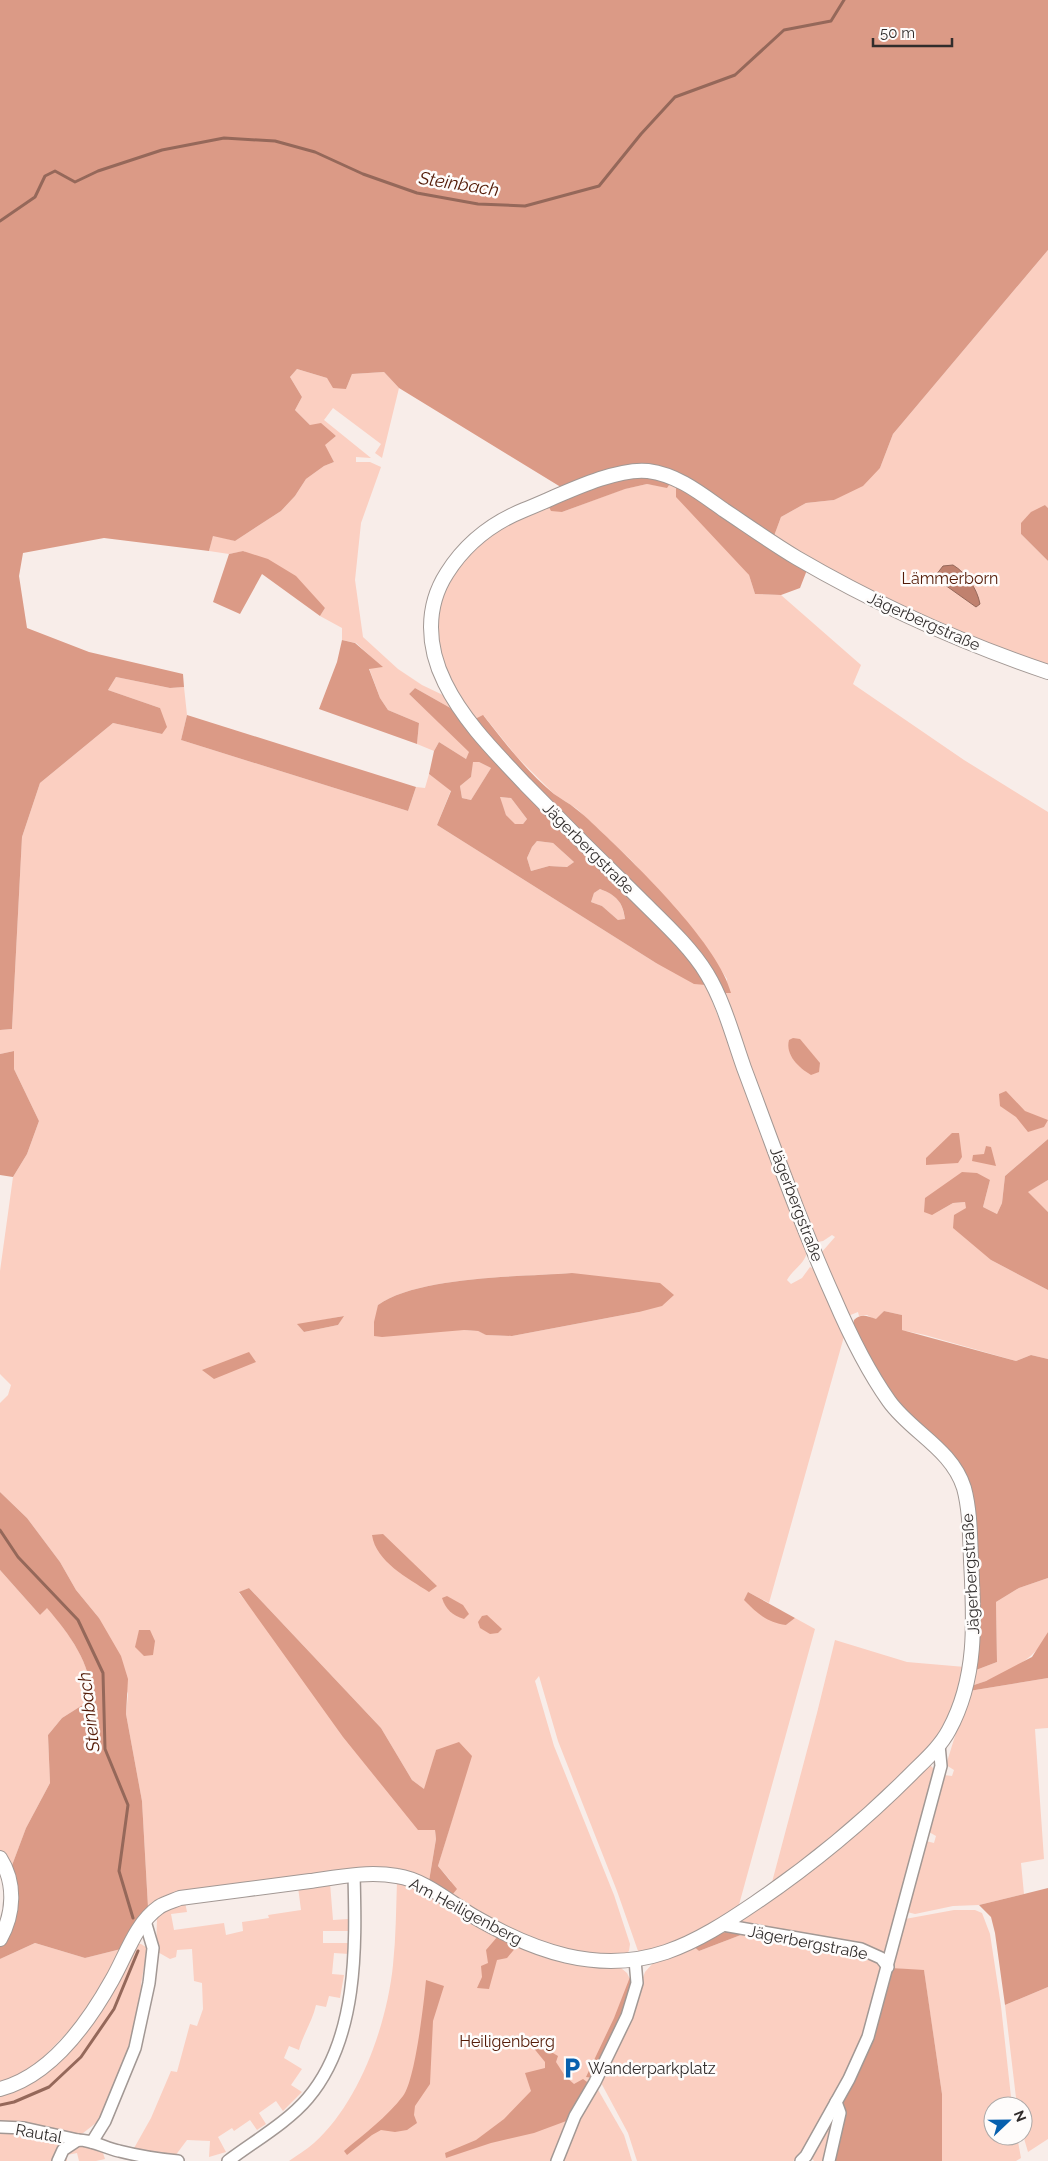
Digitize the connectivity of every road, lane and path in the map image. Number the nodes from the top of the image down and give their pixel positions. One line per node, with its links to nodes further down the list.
1 (1048, 672): 2 (street, Jägerbergstraße)
2 (939, 1745): 6 (street, Jägerbergstraße); 9 (street, Jägerbergstraße)
3 (0, 1858): 7 (street)
4 (354, 1875): 5 (street, Am Heiligenberg); 8 (street, Am Heiligenberg); 17 (street)
5 (145, 1921): 10 (street, Am Heiligenberg); 14 (street)
6 (723, 1925): 8 (street, Jägerbergstraße); 9 (street, Jägerbergstraße)
7 (0, 1939)
8 (635, 1960): 18 (street)
9 (888, 1967): 11 (street, Jägerbergstraße)
10 (0, 2089)
11 (836, 2102): 19 (street, Jägerbergstraße); 20 (street)
12 (0, 2127): 13 (street, Rautal)
13 (78, 2140): 14 (street); 15 (street)
14 (92, 2142): 16 (street)
15 (58, 2161)
16 (178, 2161)
17 (228, 2161)
18 (557, 2161)
19 (801, 2161)
20 (830, 2161)

